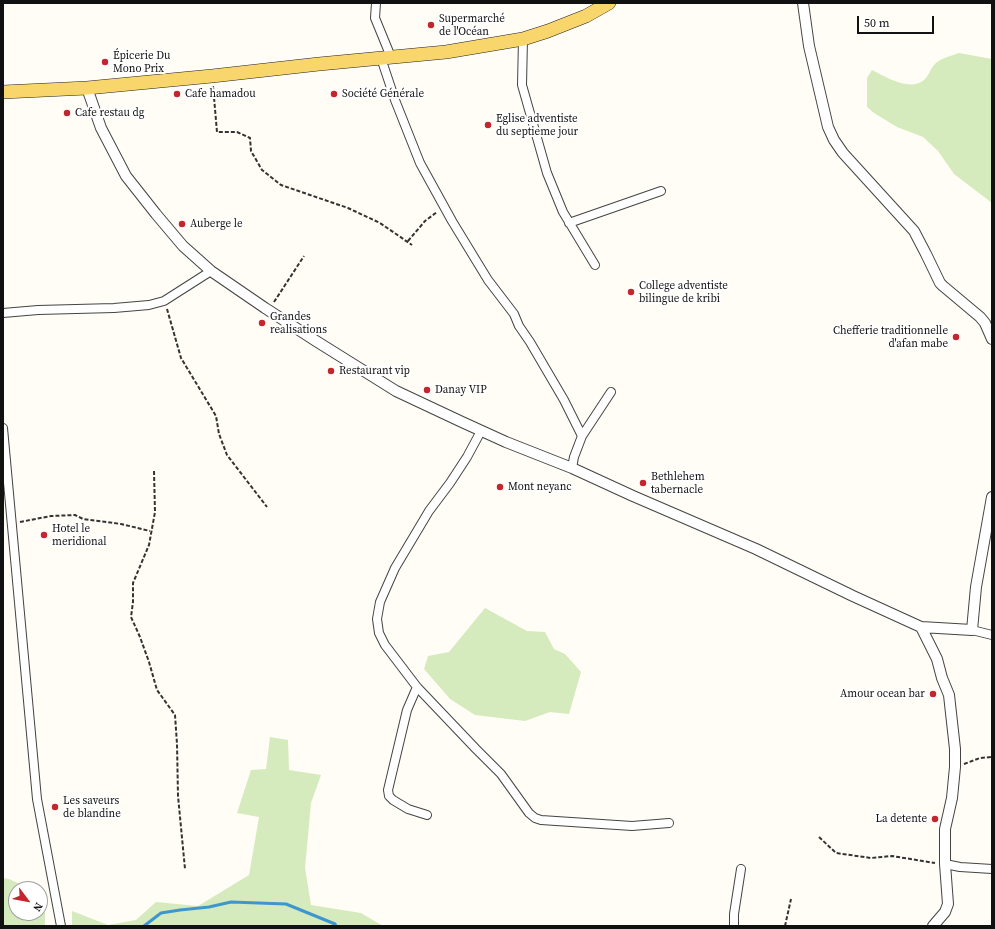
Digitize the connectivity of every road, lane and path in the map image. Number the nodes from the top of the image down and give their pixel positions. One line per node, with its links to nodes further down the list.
1 (376, 3): 5 (street)
2 (608, 3): 4 (main road)
3 (804, 3): 20 (street)
4 (523, 39): 5 (main road); 11 (street)
5 (386, 58): 6 (main road); 10 (street)
6 (212, 76): 7 (main road); 12 (path)
7 (87, 88): 8 (main road); 16 (street)
8 (3, 92)
9 (661, 191): 11 (street)
10 (444, 206): 12 (path); 24 (street)
11 (569, 223): 15 (street)
12 (408, 241): 13 (path)
13 (412, 245)
14 (304, 256): 18 (path)
15 (595, 265)
16 (211, 271): 17 (street); 18 (street)
17 (164, 301): 19 (street); 28 (path)
18 (268, 310): 23 (street)
19 (3, 313)
20 (992, 339)
21 (611, 392): 24 (street)
22 (3, 428): 29 (street)
23 (481, 431): 25 (street); 34 (street)
24 (582, 436): 25 (street)
25 (572, 468): 31 (street)
26 (154, 471): 30 (path)
27 (992, 497): 32 (street)
28 (267, 507)
29 (12, 523): 30 (path); 45 (street)
30 (150, 531): 41 (path)
31 (921, 627): 32 (street); 36 (street)
32 (972, 630): 33 (street)
33 (990, 632)
34 (417, 687): 37 (street); 38 (street)
35 (992, 757): 36 (path)
36 (955, 768): 40 (street)
37 (427, 815)
38 (669, 823)
39 (819, 837): 40 (path)
40 (945, 864): 43 (street); 48 (street)
41 (185, 869)
42 (741, 869): 46 (street)
43 (992, 869)
44 (791, 899): 47 (path)
45 (61, 926)
46 (734, 926)
47 (785, 926)
48 (933, 926)

